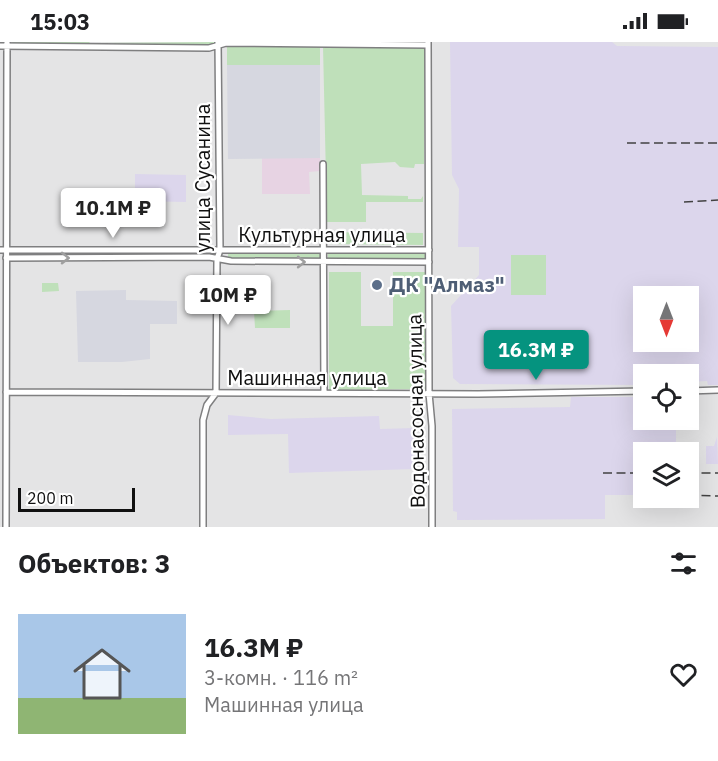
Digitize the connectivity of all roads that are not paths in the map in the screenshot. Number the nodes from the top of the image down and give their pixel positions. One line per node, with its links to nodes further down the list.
1 (218, 43): 2 (street); 3 (street); 6 (street, улица Сусанина)
2 (428, 43): 8 (street, Водонасосная улица)
3 (4, 44): 5 (street)
4 (323, 164): 7 (street)
5 (3, 250): 6 (street, Культурная улица); 9 (street)
6 (220, 250): 7 (street, Культурная улица); 10 (street, улица Сусанина)
7 (324, 250): 8 (street, Культурная улица); 11 (street)
8 (429, 250): 12 (street, Водонасосная улица)
9 (6, 258): 10 (street, Культурная улица, one-way to 10); 13 (street)
10 (217, 259): 11 (street, Культурная улица, one-way to 11); 19 (street, улица Сусанина)
11 (324, 262): 12 (street, Культурная улица); 18 (street)
12 (429, 262): 20 (street, Водонасосная улица)
13 (3, 317): 17 (street)
14 (718, 390): 16 (street)
15 (633, 391): 20 (street, Машинная улица)
16 (699, 391)
17 (6, 392): 19 (street, Машинная улица); 21 (street)
18 (324, 392): 19 (street, Машинная улица); 20 (street, Машинная улица)
19 (216, 393): 22 (street, улица Сусанина)
20 (429, 393): 23 (street, Водонасосная улица)
21 (6, 527)
22 (203, 527)
23 (432, 527)

